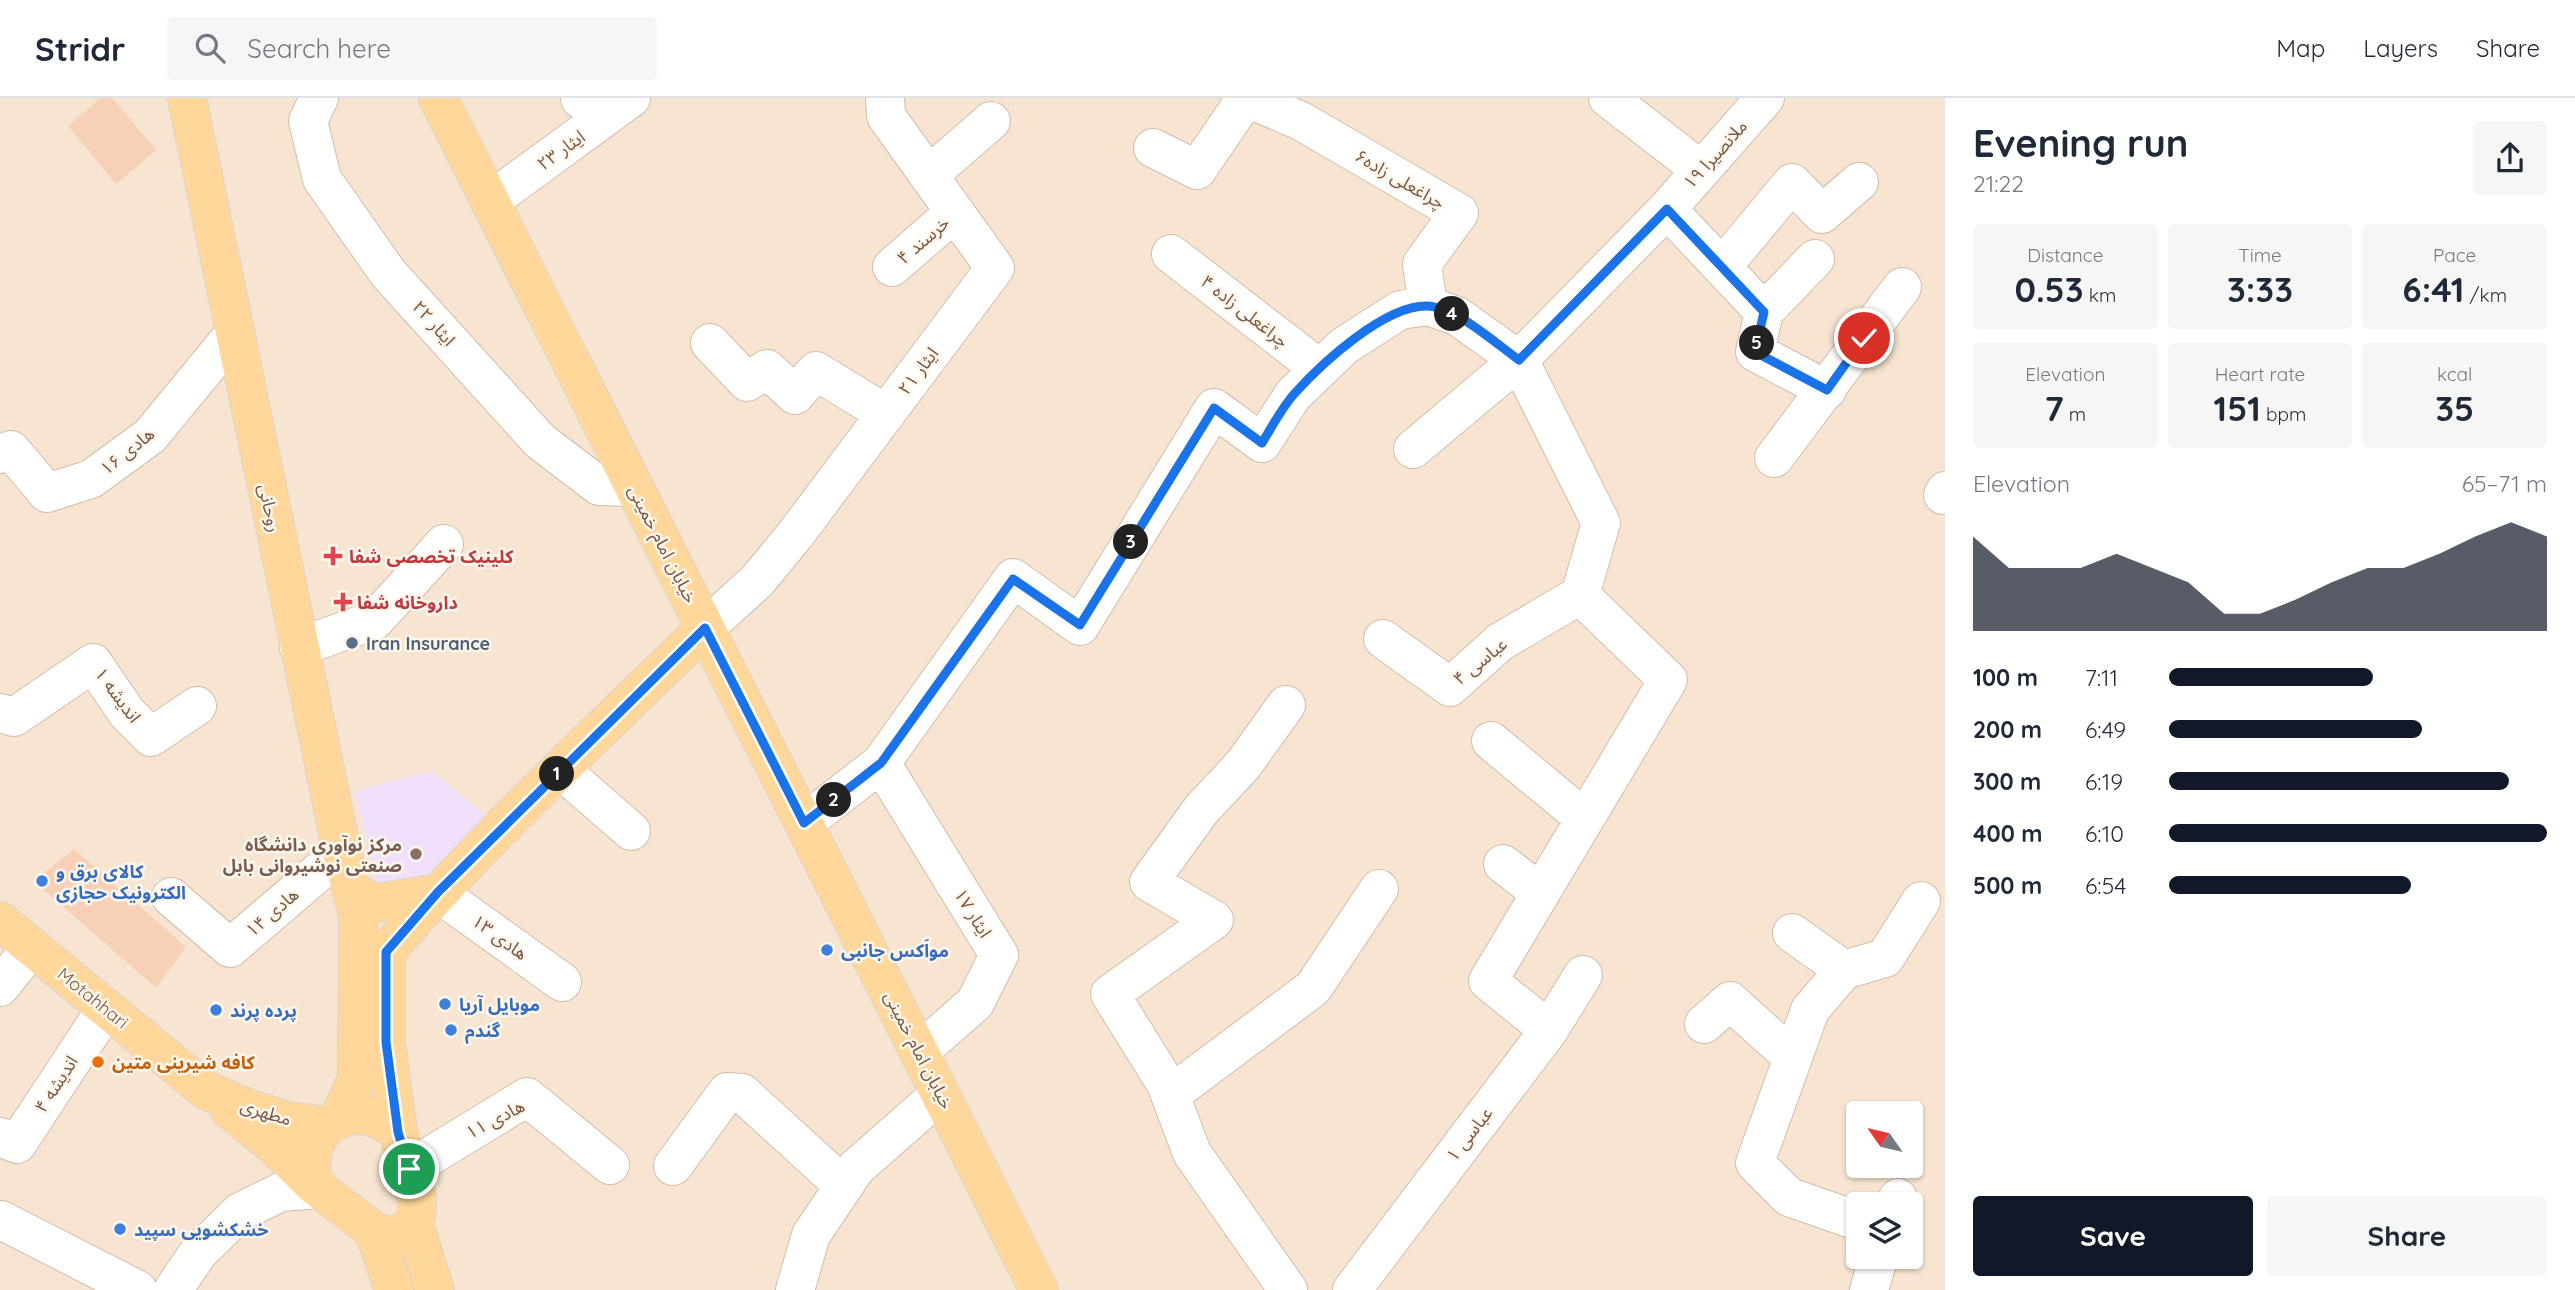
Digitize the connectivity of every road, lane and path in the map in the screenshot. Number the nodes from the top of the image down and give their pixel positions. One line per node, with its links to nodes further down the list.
1 (187, 98): 24 (main road, روحانی)
2 (319, 98): 33 (street, ایثار ۲۲)
3 (438, 98): 14 (main road, خیابان امام خمینی)
4 (631, 98): 14 (street, ایثار ۲۳)
5 (885, 98): 12 (street, ایثار ۲۱)
6 (1246, 98): 10 (street, چراغعلی زاده۶); 22 (street, چراغعلی زاده۶)
7 (1608, 98): 11 (street)
8 (1765, 98): 11 (street, ملانصیرا ۱۹)
9 (991, 121): 12 (street)
10 (1153, 148)
11 (1701, 170): 15 (street, ملانصیرا ۱۹)
12 (929, 175): 16 (street, ایثار ۲۱)
13 (1859, 182): 20 (street)
14 (490, 201): 33 (main road, خیابان امام خمینی)
15 (1667, 209): 20 (street); 26 (street, ملانصیرا ۱۹)
16 (955, 212): 19 (street, خرسند ۴); 29 (street, ایثار ۲۱)
17 (1171, 254): 27 (street, چراغعلی زاده ۴)
18 (1815, 259): 23 (street)
19 (892, 267)
20 (1722, 267): 23 (street)
21 (1902, 287): 28 (street)
22 (1428, 306): 26 (street); 27 (street)
23 (1764, 312): 28 (street)
24 (234, 334): 31 (street, هادی ۱۶); 38 (main road, روحانی)
25 (710, 343): 29 (street)
26 (1519, 360): 30 (street, ملانصیرا ۱۹); 35 (street)
27 (1320, 369): 43 (street)
28 (1827, 390): 32 (street)
29 (886, 414): 36 (street, ایثار ۲۱)
30 (1413, 449)
31 (0, 454)
32 (1774, 458)
33 (634, 486): 36 (main road, خیابان امام خمینی)
34 (444, 544): 38 (street)
35 (1580, 595): 37 (street, عباسی ۴); 45 (street)
36 (705, 628): 44 (main road); 46 (main road, خیابان امام خمینی)
37 (1382, 639)
38 (299, 647): 48 (main road, روحانی)
39 (1286, 705): 70 (street)
40 (197, 706): 41 (street, اندیشه ۱)
41 (0, 713)
42 (1491, 741): 45 (street)
43 (881, 763): 46 (street); 66 (street, ایثار ۱۷)
44 (561, 770): 47 (street); 51 (main road)
45 (1585, 819): 52 (street)
46 (804, 823): 66 (main road, خیابان امام خمینی)
47 (631, 831)
48 (342, 852): 53 (street, هادی ۱۴); 55 (main road, روحانی)
49 (1503, 864): 52 (street)
50 (1379, 889): 70 (street)
51 (438, 892): 55 (main road); 61 (street, هادی ۱۳); 72 (main road)
52 (1541, 893): 65 (street)
53 (170, 897)
54 (1921, 901): 59 (street)
55 (355, 904): 71 (main road, روحانی)
56 (0, 921): 58 (main road, Motahhari)
57 (1793, 933): 59 (street)
58 (32, 947): 62 (street); 63 (main road, Motahhari)
59 (1844, 970): 67 (street)
60 (1583, 975): 65 (street, عباسی ۱)
61 (562, 982)
62 (0, 987)
63 (106, 1009): 68 (main road, Motahhari); 73 (street, اندیشه ۴)
64 (1704, 1024): 67 (street)
65 (1549, 1030): 91 (street, عباسی ۱)
66 (919, 1052): 69 (main road, خیابان امام خمینی)
67 (1793, 1058): 79 (street)
68 (207, 1091): 71 (main road, مطهری); 78 (main road, Motahhari)
69 (940, 1094): 77 (street); 89 (main road, خیابان امام خمینی)
70 (1170, 1096): 90 (street)
71 (334, 1122): 72 (main road); 78 (main road)
72 (398, 1132): 76 (main road)
73 (0, 1137)
74 (610, 1165): 76 (street, هادی ۱۱)
75 (673, 1166): 77 (street)
76 (409, 1169): 81 (main road)
77 (844, 1186): 88 (street)
78 (317, 1187): 82 (main road); 85 (street)
79 (1846, 1217)
80 (1, 1220): 84 (street)
81 (414, 1224): 82 (main road); 87 (main road)
82 (374, 1231): 86 (main road)
83 (1876, 1269): 92 (street)
84 (138, 1290)
85 (173, 1290)
86 (394, 1290)
87 (435, 1290)
88 (796, 1290)
89 (1040, 1290)
90 (1288, 1290)
91 (1352, 1290)
92 (1869, 1290)

